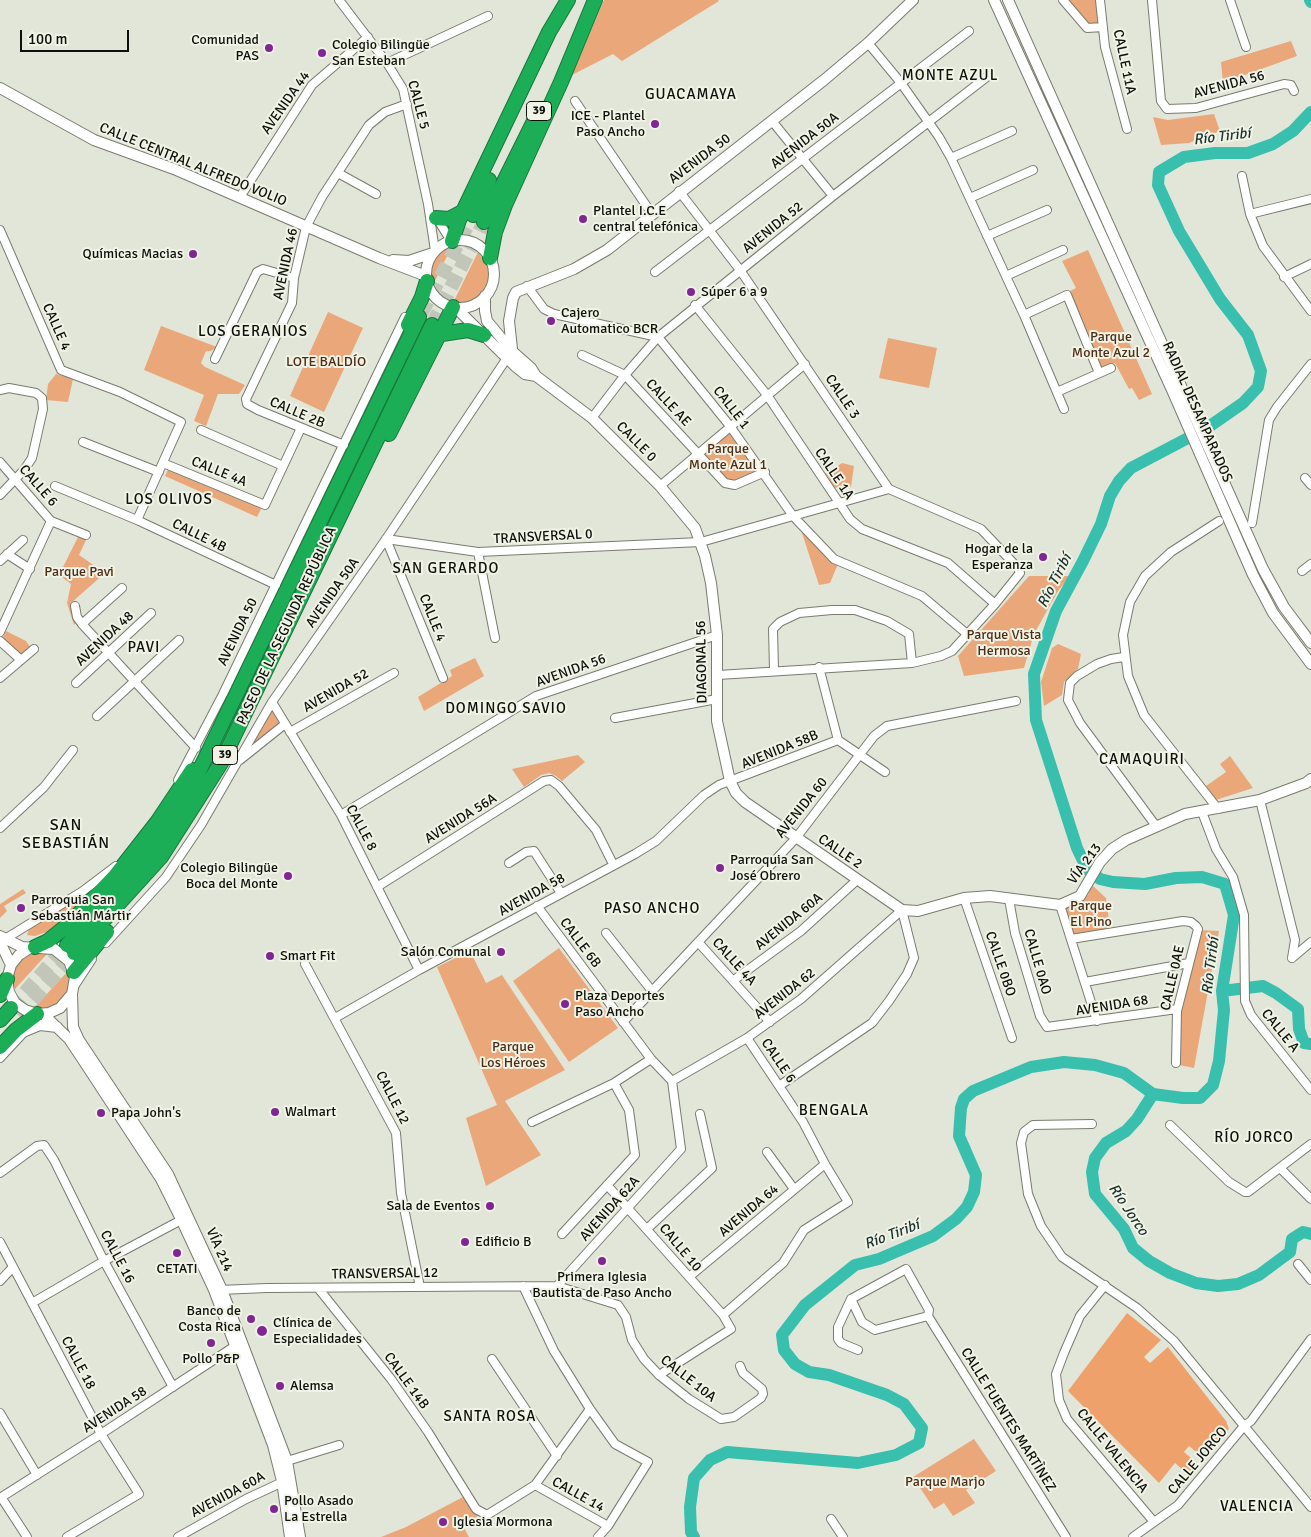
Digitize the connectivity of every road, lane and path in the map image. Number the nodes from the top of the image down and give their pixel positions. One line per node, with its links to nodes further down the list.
1 (340, 0): 15 (street, CALLE 5)
2 (568, 0): 44 (highway)
3 (572, 0): 44 (highway, 39)
4 (594, 0): 44 (highway, 39); 54 (highway)
5 (913, 0): 16 (main road, AVENIDA 50)
6 (994, 0): 81 (main road, RADIAL DESAMPARADOS)
7 (1008, 0): 81 (main road, RADIAL DESAMPARADOS)
8 (1064, 0): 13 (street)
9 (1100, 0): 13 (street, CALLE 11A)
10 (1152, 0): 21 (street, AVENIDA 56)
11 (1230, 0): 17 (street)
12 (488, 16): 18 (street)
13 (1104, 27): 27 (street, CALLE 11A)
14 (969, 31): 20 (street, AVENIDA 50A)
15 (368, 37): 18 (street, CALLE 5); 36 (street, AVENIDA 44)
16 (868, 43): 20 (street); 25 (main road, AVENIDA 50)
17 (1246, 47)
18 (388, 63): 24 (street, CALLE 5)
19 (988, 76): 26 (street, AVENIDA 52)
20 (901, 84): 26 (street); 29 (street, AVENIDA 50A)
21 (1294, 91)
22 (1, 92): 36 (main road, CALLE CENTRAL ALFREDO VOLIO)
23 (575, 101): 42 (street)
24 (406, 104): 32 (street, AVENIDA 46); 40 (street, CALLE 5)
25 (772, 121): 29 (street); 34 (main road, AVENIDA 50)
26 (928, 121): 30 (street); 37 (street, AVENIDA 52)
27 (1127, 129)
28 (1012, 131): 30 (street)
29 (803, 158): 37 (street); 48 (street, AVENIDA 50A)
30 (951, 158): 38 (street)
31 (1032, 170): 38 (street)
32 (338, 172): 35 (street); 46 (street, AVENIDA 46)
33 (1242, 176): 43 (street)
34 (679, 191): 42 (main road, AVENIDA 50); 48 (street, CALLE 3)
35 (376, 194)
36 (240, 196): 46 (main road, CALLE CENTRAL ALFREDO VOLIO)
37 (833, 196): 56 (street, AVENIDA 52)
38 (970, 198): 49 (street)
39 (1311, 199): 43 (street)
40 (428, 204): 45 (street, CALLE 5); 52 (street, CALLE 5)
41 (1047, 210): 49 (street)
42 (652, 214): 62 (main road, AVENIDA 50)
43 (1250, 214): 59 (street)
44 (474, 216): 45 (highway); 50 (highway)
45 (436, 218): 50 (street, CALLE 5)
46 (306, 227): 53 (main road, CALLE CENTRAL ALFREDO VOLIO); 60 (street, AVENIDA 46)
47 (0, 230): 95 (street, CALLE 4)
48 (710, 230): 56 (street, CALLE 3); 57 (street, AVENIDA 50A)
49 (987, 236): 58 (street)
50 (451, 241): 52 (main road); 54 (main road)
51 (1063, 250): 58 (street)
52 (434, 252): 53 (main road, CALLE CENTRAL ALFREDO VOLIO); 61 (main road)
53 (379, 258): 61 (main road, CALLE CENTRAL ALFREDO VOLIO)
54 (490, 258): 63 (main road)
55 (1311, 264): 59 (street)
56 (740, 270): 64 (street, AVENIDA 52); 76 (street, CALLE 3)
57 (655, 272)
58 (1006, 276): 67 (street)
59 (1284, 277): 66 (street)
60 (294, 278): 75 (street); 85 (street, AVENIDA 46)
61 (426, 278): 65 (main road); 92 (street, AVENIDA 50); 113 (highway)
62 (527, 286): 69 (main road, AVENIDA 50); 72 (street)
63 (485, 296): 65 (main road); 71 (main road, CALLE 0)
64 (695, 305): 72 (street, AVENIDA 52); 84 (street, CALLE 1A)
65 (454, 307): 70 (highway, PASEO DE LA SEGUNDA REPÚBLICA); 71 (main road, CALLE 0)
66 (1311, 311)
67 (1024, 315): 79 (street); 83 (street)
68 (419, 317): 113 (highway, PASEO DE LA SEGUNDA REPÚBLICA / 39)
69 (509, 327): 71 (main road); 73 (main road, AVENIDA 50)
70 (437, 329): 71 (highway); 165 (highway, PASEO DE LA SEGUNDA REPÚBLICA / 39)
71 (491, 335): 73 (main road, CALLE 0)
72 (658, 337): 80 (street, AVENIDA 52); 88 (street, CALLE 1)
73 (510, 355): 87 (main road, CALLE 0); 115 (street, AVENIDA 50A)
74 (582, 355): 80 (street, CALLE AE)
75 (215, 359)
76 (805, 364): 84 (street); 105 (street, CALLE 3)
77 (1311, 364): 112 (street)
78 (1110, 368): 79 (street)
79 (1100, 373): 83 (street)
80 (625, 375): 87 (street, AVENIDA 52); 93 (street, CALLE AE)
81 (1177, 387): 99 (main road, RADIAL DESAMPARADOS)
82 (0, 390): 101 (street)
83 (1057, 392): 86 (street)
84 (767, 395): 88 (street); 107 (street, CALLE 1A)
85 (246, 398): 89 (street, CALLE 2B)
86 (1064, 409)
87 (592, 418): 104 (main road, CALLE 0)
88 (730, 426): 93 (street); 98 (street, CALLE 1)
89 (301, 428): 92 (street, CALLE 2B); 96 (street)
90 (201, 430): 96 (street)
91 (83, 442): 97 (street)
92 (344, 445): 124 (street, AVENIDA 50)
93 (697, 453): 98 (street, CALLE AE); 104 (street)
94 (0, 462): 101 (street, CALLE 6)
95 (163, 463): 96 (street, CALLE 4A); 97 (street)
96 (283, 466)
97 (159, 472): 109 (street)
98 (765, 472): 108 (street, CALLE 1)
99 (1217, 478): 137 (main road, RADIAL DESAMPARADOS); 143 (main road, RADIAL DESAMPARADOS)
100 (1305, 478): 102 (street)
101 (16, 479): 106 (street); 110 (street, CALLE 6)
102 (1311, 485)
103 (55, 486): 109 (street, CALLE 4B)
104 (660, 486): 117 (main road, CALLE 0)
105 (889, 488): 107 (street); 126 (street)
106 (0, 494)
107 (838, 502): 108 (street); 126 (street, CALLE 1A)
108 (792, 516): 117 (street); 133 (street, CALLE 1)
109 (137, 520): 124 (street, CALLE 4B)
110 (52, 521): 114 (street, CALLE 6); 122 (street)
111 (1218, 521): 140 (street)
112 (1252, 523)
113 (318, 524): 160 (highway, PASEO DE LA SEGUNDA REPÚBLICA / 39)
114 (86, 535)
115 (386, 539): 118 (street, TRANSVERSAL 0); 149 (street, CALLE 4); 154 (street, AVENIDA 50A)
116 (23, 540): 119 (street)
117 (701, 542): 118 (street, TRANSVERSAL 0); 132 (main road, DIAGONAL 56)
118 (478, 552): 134 (street)
119 (7, 554): 120 (street); 122 (street)
120 (0, 561)
121 (1311, 564): 123 (street)
122 (30, 568): 129 (street)
123 (1302, 571)
124 (276, 585): 161 (street, AVENIDA 50)
125 (122, 588): 130 (street)
126 (995, 604): 133 (street)
127 (75, 606): 130 (street)
128 (151, 613): 139 (street, AVENIDA 48)
129 (4, 615): 131 (street)
130 (82, 624): 139 (street)
131 (0, 632)
132 (717, 634): 147 (main road, DIAGONAL 56); 172 (street, AVENIDA 56)
133 (967, 634): 142 (street)
134 (494, 638)
135 (179, 640): 150 (street)
136 (0, 641): 141 (street)
137 (1311, 643)
138 (34, 649): 141 (street)
139 (108, 652): 150 (street); 151 (street, AVENIDA 48)
140 (1124, 657): 170 (street); 173 (street)
141 (21, 660): 148 (street)
142 (912, 663): 144 (street); 145 (street)
143 (1311, 664)
144 (819, 668): 145 (street); 159 (street)
145 (774, 670): 147 (street)
146 (394, 672): 158 (street, AVENIDA 52)
147 (718, 675): 152 (main road, DIAGONAL 56)
148 (0, 678)
149 (443, 678)
150 (134, 682): 155 (street); 161 (street)
151 (76, 683)
152 (717, 699): 156 (street); 167 (main road, DIAGONAL 56)
153 (1016, 701): 163 (street, AVENIDA 60)
154 (272, 702): 157 (street, CALLE 8); 164 (street, AVENIDA 50A)
155 (97, 716)
156 (615, 718)
157 (285, 724): 158 (street, CALLE 8); 164 (street)
158 (290, 732): 172 (street, CALLE 8)
159 (838, 740): 163 (street); 167 (street, AVENIDA 58B)
160 (213, 745): 165 (highway, PASEO DE LA SEGUNDA REPÚBLICA / 39); 191 (highway)
161 (196, 748): 187 (street, AVENIDA 50)
162 (73, 750): 174 (street)
163 (860, 754): 166 (street); 175 (street, AVENIDA 60)
164 (236, 762): 200 (street, AVENIDA 50A)
165 (221, 763): 196 (highway)
166 (885, 772)
167 (730, 781): 175 (main road, CALLE 2); 177 (street, AVENIDA 58)
168 (1309, 784): 169 (main road, VÍA 213)
169 (1260, 800): 170 (main road, VÍA 213); 190 (street)
170 (1218, 809): 171 (main road, VÍA 213)
171 (1202, 812): 173 (main road, VÍA 213); 223 (street, CALLE A)
172 (341, 815): 179 (street, CALLE 8)
173 (1156, 826): 183 (main road, VÍA 213)
174 (0, 828)
175 (796, 838): 178 (main road, CALLE 2); 189 (street, AVENIDA 60)
176 (509, 863): 180 (street)
177 (613, 864): 179 (street, AVENIDA 56A); 180 (street, AVENIDA 58)
178 (857, 880): 185 (main road, CALLE 2); 197 (street, AVENIDA 60A)
179 (377, 887): 195 (street, CALLE 8)
180 (560, 893): 184 (street, AVENIDA 58)
181 (964, 898): 182 (main road); 185 (main road); 215 (street, CALLE 0BO)
182 (1009, 899): 183 (main road); 211 (street, CALLE 0AO)
183 (1060, 905): 188 (street)
184 (538, 906): 195 (street, AVENIDA 58); 208 (street, CALLE 6B)
185 (902, 910): 209 (street, AVENIDA 62); 222 (street)
186 (606, 932): 201 (street)
187 (2, 939): 191 (main road); 194 (main road)
188 (1070, 940): 192 (street, CALLE 0AE); 198 (street)
189 (698, 942): 197 (street, CALLE 4A); 201 (street, AVENIDA 60)
190 (1311, 942)
191 (33, 948): 194 (main road); 196 (main road)
192 (1189, 963): 198 (street); 203 (street, CALLE 0AE)
193 (305, 964): 205 (street, CALLE 12)
194 (11, 965): 199 (main road)
195 (419, 970): 205 (street, AVENIDA 58)
196 (74, 972): 200 (main road)
197 (734, 980): 209 (street, CALLE 4A)
198 (1085, 982): 207 (street)
199 (4, 983): 202 (highway); 204 (main road)
200 (73, 991): 204 (main road); 237 (main road, VÍA 214)
201 (652, 991): 208 (street, AVENIDA 60)
202 (0, 995)
203 (1177, 1009): 207 (street, AVENIDA 68); 219 (street, CALLE 0AE)
204 (40, 1014): 210 (main road, VÍA 214); 212 (street); 216 (highway)
205 (336, 1018): 248 (street, CALLE 12)
206 (0, 1020): 213 (highway)
207 (1097, 1021): 211 (street, AVENIDA 68)
208 (623, 1022): 218 (street, CALLE 6B)
209 (770, 1022): 214 (street, AVENIDA 62)
210 (57, 1027): 212 (main road); 237 (main road, VÍA 214)
211 (1051, 1028)
212 (23, 1032): 217 (street)
213 (0, 1036)
214 (747, 1038): 220 (street, AVENIDA 62); 222 (street, CALLE 6)
215 (1012, 1038)
216 (0, 1047)
217 (0, 1058)
218 (651, 1059): 220 (street, CALLE 6B); 221 (street)
219 (1176, 1063)
220 (672, 1081): 236 (street, AVENIDA 62A)
221 (614, 1083): 225 (street); 233 (street)
222 (779, 1086): 230 (street, CALLE 6)
223 (1311, 1090)
224 (700, 1114): 238 (street)
225 (532, 1122)
226 (1092, 1124): 247 (street)
227 (1170, 1125): 231 (street)
228 (1311, 1144): 231 (street)
229 (767, 1152): 234 (street)
230 (825, 1164): 234 (street, AVENIDA 64); 255 (street, CALLE 6)
231 (1280, 1168): 235 (street)
232 (0, 1173): 241 (street, CALLE 16)
233 (607, 1185): 236 (street, CALLE 10); 239 (street)
234 (794, 1189): 244 (street, AVENIDA 64)
235 (1311, 1199)
236 (628, 1208): 238 (street, CALLE 10); 250 (street, AVENIDA 62A)
237 (185, 1218): 241 (street); 252 (main road, VÍA 214)
238 (648, 1228): 244 (street, CALLE 10)
239 (562, 1234)
240 (0, 1242): 243 (street, CALLE 18)
241 (104, 1261): 254 (street); 263 (street, CALLE 16)
242 (1298, 1264): 245 (street)
243 (12, 1267): 246 (street); 254 (street, CALLE 18)
244 (689, 1277): 255 (street, CALLE 10)
245 (1311, 1280)
246 (0, 1281)
247 (1105, 1285): 266 (street); 277 (street, CALLE VALENCIA)
248 (420, 1286): 249 (street, TRANSVERSAL 12); 251 (street, TRANSVERSAL 12)
249 (523, 1286): 250 (street, TRANSVERSAL 12); 264 (street)
250 (557, 1286): 262 (street, CALLE 10A)
251 (318, 1288): 252 (street, TRANSVERSAL 12); 273 (street, CALLE 14B)
252 (218, 1290): 258 (main road, VÍA 214)
253 (851, 1299): 256 (street); 256 (street, CALLE FUENTES MARTÌNEZ); 259 (street)
254 (32, 1303): 267 (street, CALLE 18)
255 (723, 1315): 262 (street, CALLE 10)
256 (928, 1316): 287 (street, CALLE FUENTES MARTÌNEZ)
257 (1311, 1339): 266 (street)
258 (238, 1344): 263 (street, AVENIDA 58); 270 (main road, VÍA 214); 272 (main road, VÍA 214)
259 (858, 1350)
260 (492, 1359): 269 (street)
261 (740, 1366): 262 (street, CALLE 10A)
262 (659, 1375)
263 (173, 1387): 267 (street, AVENIDA 58)
264 (590, 1409): 269 (street); 278 (street)
265 (0, 1413): 271 (street)
266 (1244, 1426): 275 (street, CALLE JORCO); 277 (street, CALLE JORCO)
267 (102, 1434): 271 (street, AVENIDA 58); 281 (street, CALLE 18)
268 (339, 1444): 270 (street)
269 (557, 1456): 273 (street)
270 (287, 1461): 272 (main road, VÍA 214)
271 (36, 1475): 274 (street, AVENIDA 58)
272 (286, 1480): 279 (street, AVENIDA 60A); 283 (main road, VÍA 214); 284 (main road, VÍA 214)
273 (535, 1485): 278 (street, CALLE 14)
274 (0, 1497): 280 (street)
275 (1311, 1507)
276 (831, 1519): 286 (street)
277 (1154, 1522): 288 (street, CALLE JORCO)
278 (608, 1526): 285 (street)
279 (190, 1534): 282 (street, AVENIDA 60A)
280 (27, 1537)
281 (67, 1537)
282 (178, 1537)
283 (290, 1537)
284 (300, 1537)
285 (598, 1537)
286 (843, 1537)
287 (1066, 1537)
288 (1133, 1537)

